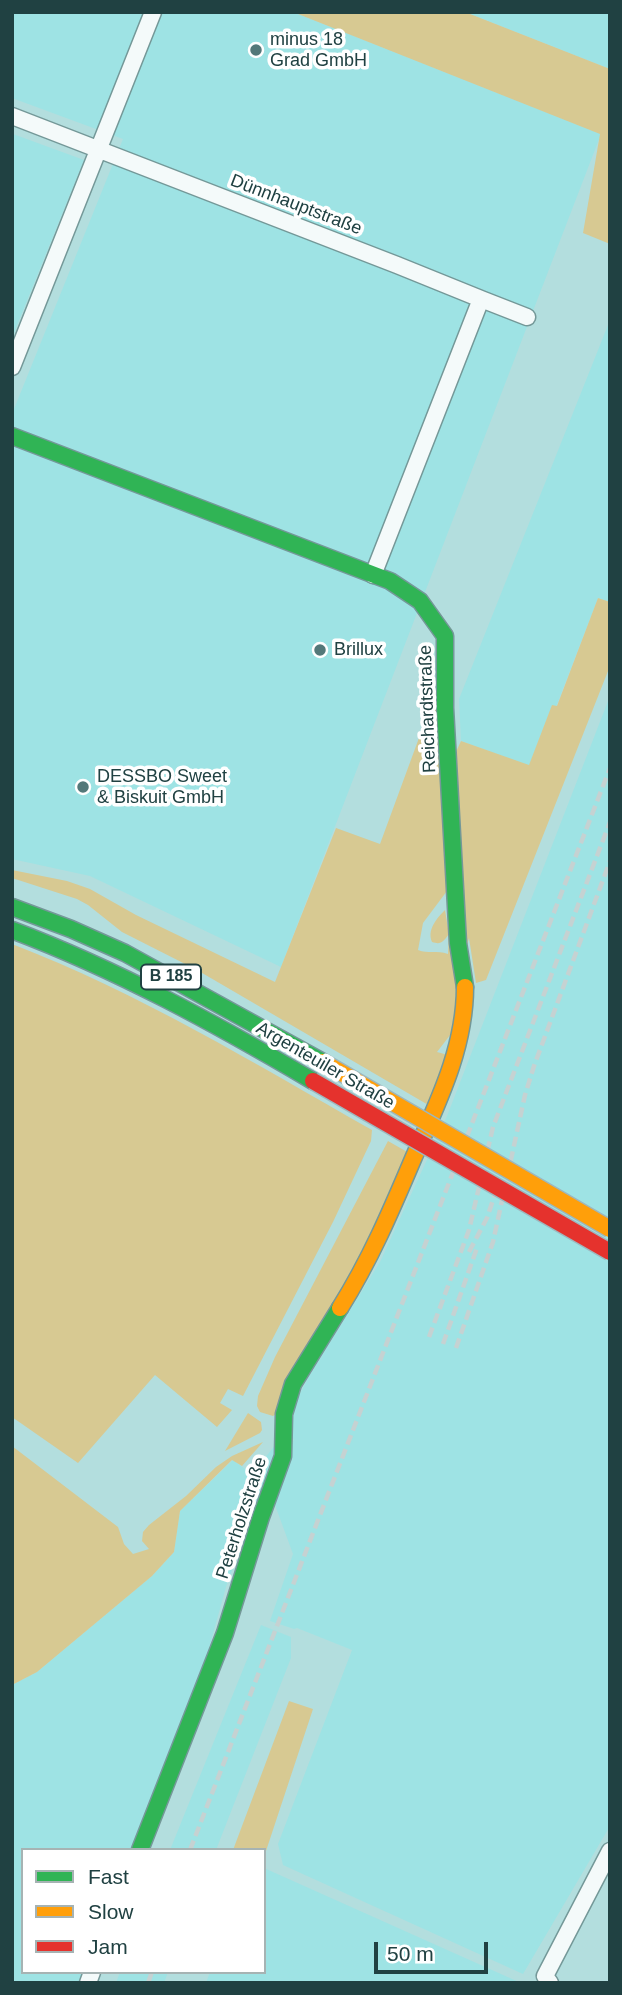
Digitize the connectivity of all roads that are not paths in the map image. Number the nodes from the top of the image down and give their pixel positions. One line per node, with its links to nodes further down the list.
1 (153, 12): 3 (street)
2 (12, 116): 3 (street, Dünnhauptstraße)
3 (98, 150): 4 (street, Dünnhauptstraße); 6 (street)
4 (481, 299): 5 (street, Dünnhauptstraße); 8 (street)
5 (527, 317)
6 (12, 367)
7 (12, 436): 8 (street, Reichardtstraße)
8 (373, 575): 11 (street, Reichardtstraße)
9 (12, 907): 12 (street, Argenteuiler Straße / B 185, bridge)
10 (12, 930): 13 (street, Argenteuiler Straße / B 185, bridge)
11 (426, 1132): 14 (street, Peterholzstraße)
12 (610, 1229)
13 (610, 1252)
14 (141, 1848)
15 (610, 1851): 16 (street)
16 (548, 1979)

